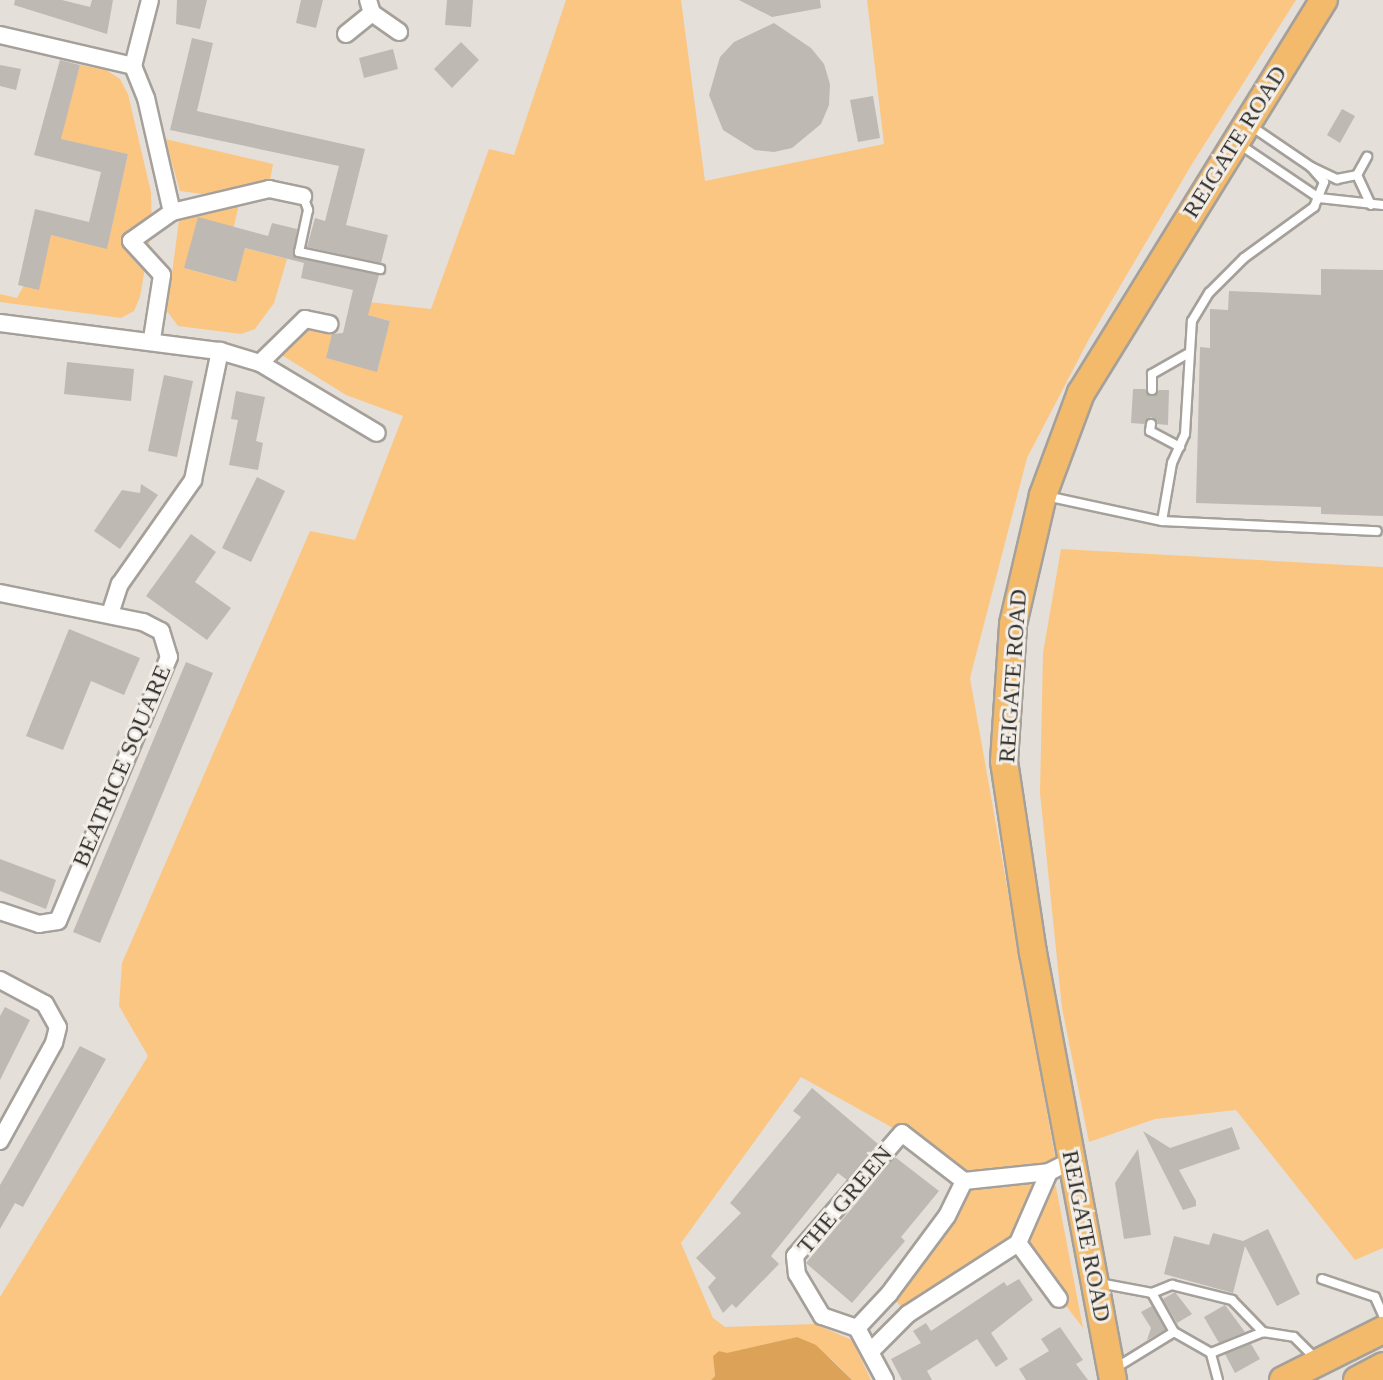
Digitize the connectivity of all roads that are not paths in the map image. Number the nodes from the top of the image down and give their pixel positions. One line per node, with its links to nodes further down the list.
1 (150, 0): 7 (street)
2 (1324, 0): 8 (highway, REIGATE ROAD)
3 (370, 7): 4 (street); 6 (street)
4 (399, 32)
5 (0, 34): 7 (street)
6 (346, 34)
7 (133, 66): 16 (street)
8 (1240, 132): 10 (lane); 13 (lane); 28 (highway, REIGATE ROAD)
9 (1367, 157): 11 (lane)
10 (1311, 167): 11 (lane); 13 (lane)
11 (1357, 175): 14 (lane)
12 (303, 196): 16 (street); 17 (lane)
13 (1319, 198): 14 (lane); 22 (lane)
14 (1371, 205): 15 (lane)
15 (1383, 205)
16 (172, 212): 20 (street)
17 (380, 269)
18 (0, 323): 20 (street)
19 (329, 324): 23 (street)
20 (152, 339): 21 (street)
21 (220, 351): 23 (street); 32 (street)
22 (1188, 354): 24 (lane); 27 (lane)
23 (260, 363): 26 (street)
24 (1152, 390)
25 (1150, 424): 27 (lane)
26 (377, 433)
27 (1180, 447): 29 (lane)
28 (1043, 495): 29 (lane); 36 (highway, REIGATE ROAD)
29 (1162, 521): 30 (lane)
30 (1377, 531)
31 (0, 593): 32 (street, BEATRICE SQUARE)
32 (110, 614): 33 (street, BEATRICE SQUARE)
33 (0, 911)
34 (0, 980): 35 (street)
35 (0, 1141)
36 (1060, 1167): 37 (street); 38 (street); 40 (highway, REIGATE ROAD)
37 (964, 1181): 42 (street); 46 (street, THE GREEN)
38 (1018, 1243): 43 (street); 44 (street)
39 (1322, 1279): 45 (lane)
40 (1097, 1283): 41 (lane); 54 (highway, REIGATE ROAD)
41 (1152, 1293): 48 (lane); 49 (lane)
42 (889, 1294): 44 (street); 46 (street)
43 (1059, 1298)
44 (908, 1314): 50 (street)
45 (1383, 1315)
46 (856, 1328): 50 (street)
47 (1383, 1330): 52 (highway)
48 (1174, 1332): 51 (lane); 54 (lane)
49 (1263, 1332): 51 (lane); 52 (lane)
50 (872, 1350): 55 (street)
51 (1211, 1353): 56 (lane)
52 (1319, 1361): 57 (highway)
53 (1383, 1366): 58 (highway)
54 (1113, 1375)
55 (885, 1380)
56 (1218, 1380)
57 (1283, 1380)
58 (1357, 1380)

